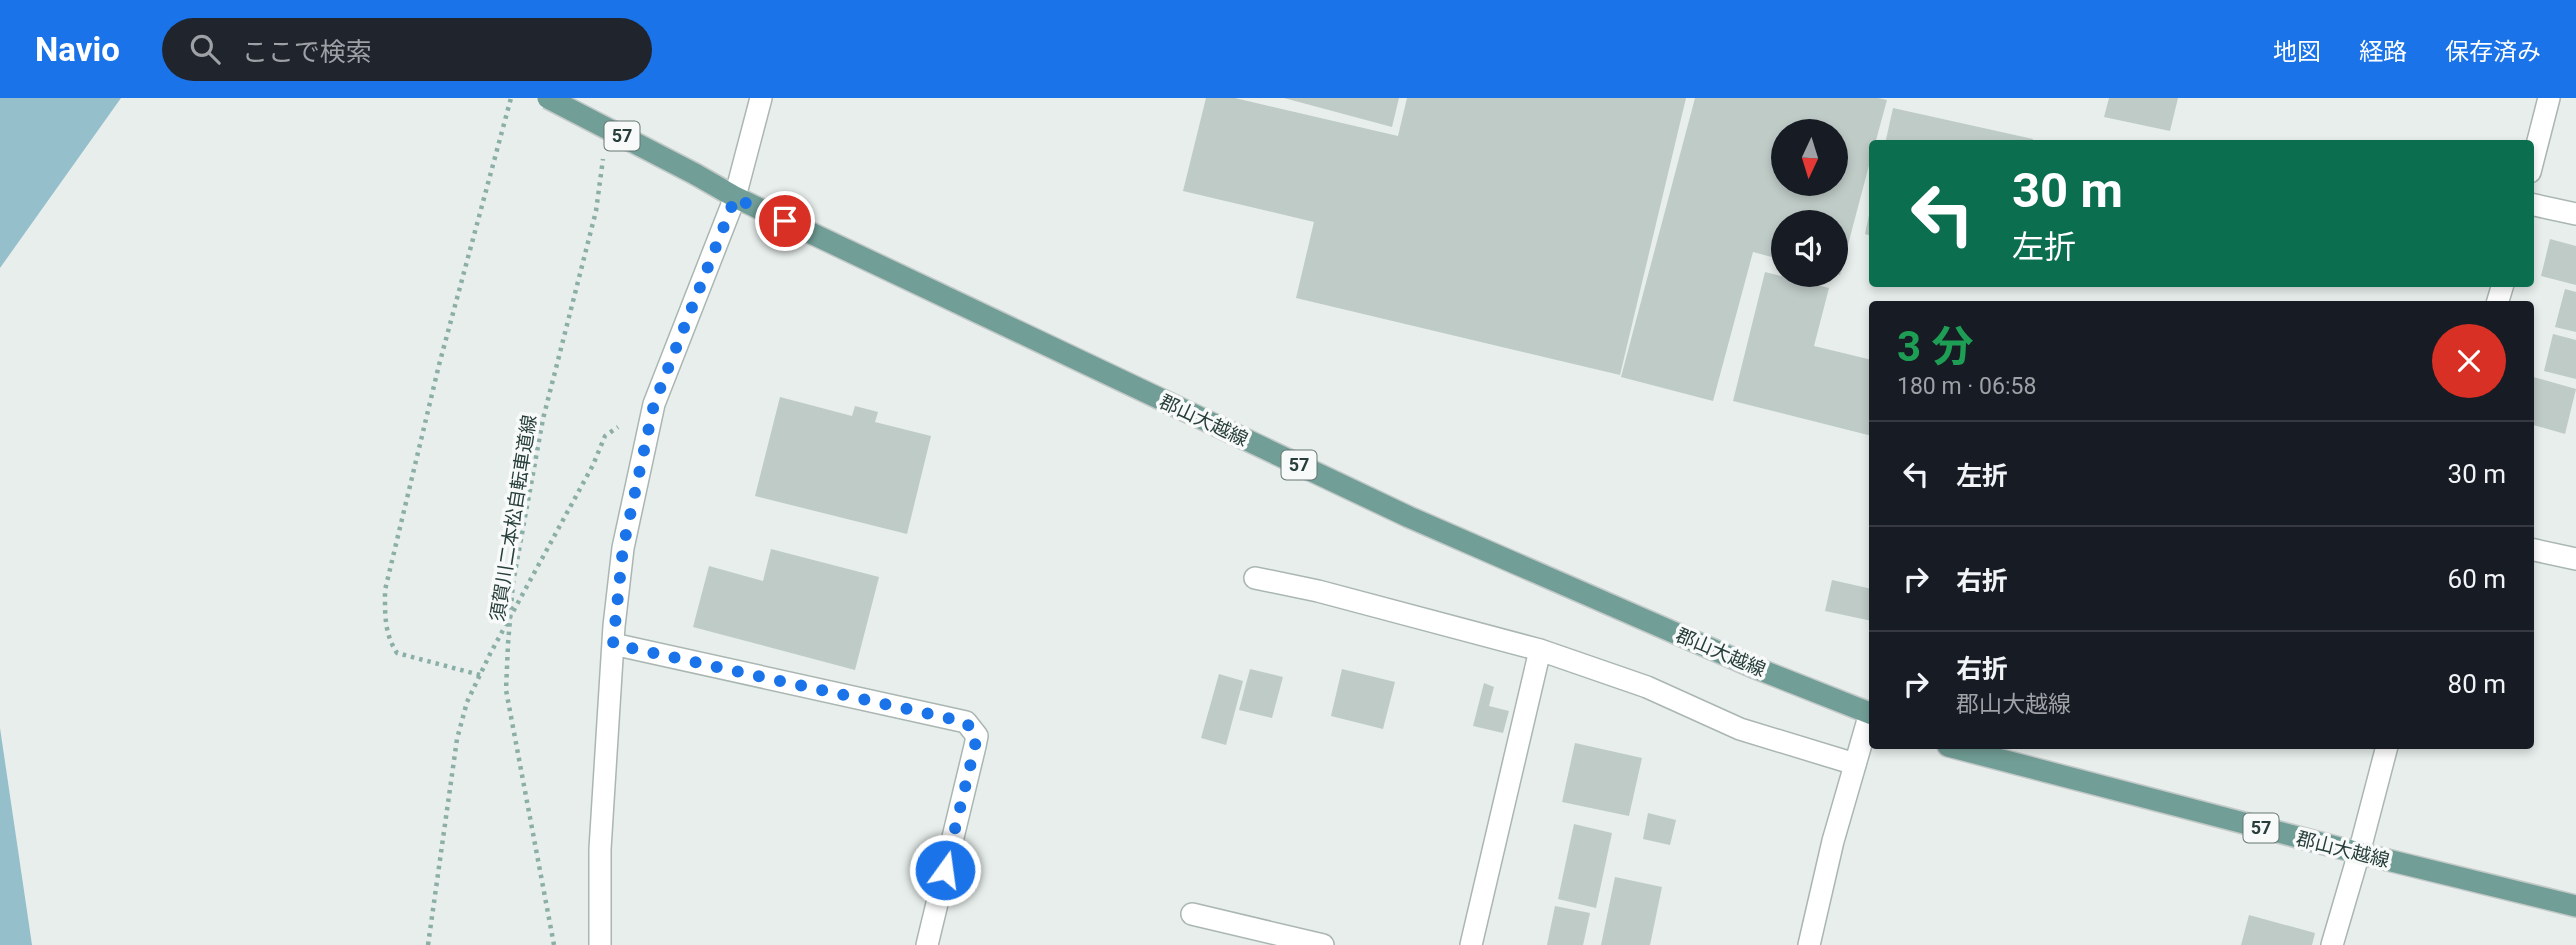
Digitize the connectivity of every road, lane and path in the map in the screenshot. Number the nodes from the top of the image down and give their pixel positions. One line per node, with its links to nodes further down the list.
1 (510, 98): 17 (path)
2 (548, 98): 7 (main road, 郡山大越線 / 57, bridge)
3 (761, 98): 7 (street)
4 (2549, 98): 6 (street)
5 (605, 148): 14 (path, 須賀川二本松自転車道線)
6 (2534, 156)
7 (735, 198): 10 (street); 18 (main road, 郡山大越線 / 57)
8 (2534, 205): 9 (street)
9 (2576, 214)
10 (654, 404): 14 (path); 15 (street)
11 (2534, 550): 12 (street)
12 (2576, 559)
13 (1255, 578): 16 (street)
14 (510, 618): 17 (path); 27 (path, 須賀川二本松自転車道線)
15 (613, 644): 28 (street); 29 (street)
16 (1540, 650): 22 (street); 31 (street)
17 (480, 675): 26 (path)
18 (1869, 712)
19 (1869, 719): 22 (street)
20 (1960, 749): 23 (main road, 郡山大越線 / 57)
21 (2385, 749): 23 (street)
22 (1855, 764): 32 (street)
23 (2360, 853): 24 (main road, 郡山大越線 / 57); 33 (street)
24 (2576, 906)
25 (1192, 914): 30 (street)
26 (428, 945)
27 (554, 945)
28 (600, 945)
29 (927, 945)
30 (1323, 945)
31 (1471, 945)
32 (1809, 945)
33 (2332, 945)

